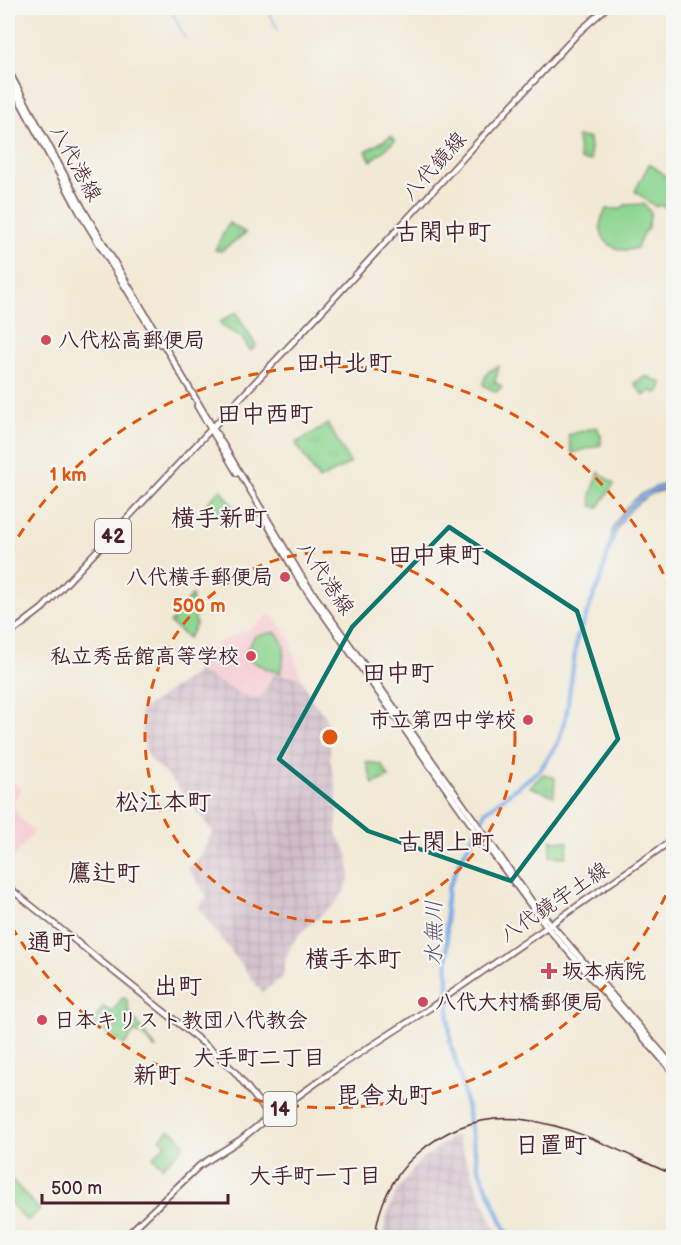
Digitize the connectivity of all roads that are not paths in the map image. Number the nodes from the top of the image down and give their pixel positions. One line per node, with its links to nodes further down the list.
1 (606, 8): 4 (main road, 八代鏡線 / 42)
2 (8, 70): 4 (main road, 八代港線)
3 (8, 79): 4 (main road, 八代港線)
4 (211, 429): 5 (main road, 八代鏡線 / 42); 8 (main road, 八代港線)
5 (8, 637)
6 (674, 839): 8 (main road, 八代鏡宇土線 / 14)
7 (8, 889): 11 (main road)
8 (549, 926): 9 (main road, 八代港線); 10 (main road, 八代港線); 11 (main road, 八代鏡宇土線 / 14)
9 (674, 1067)
10 (674, 1073)
11 (270, 1116): 12 (main road, 14)
12 (126, 1237)

